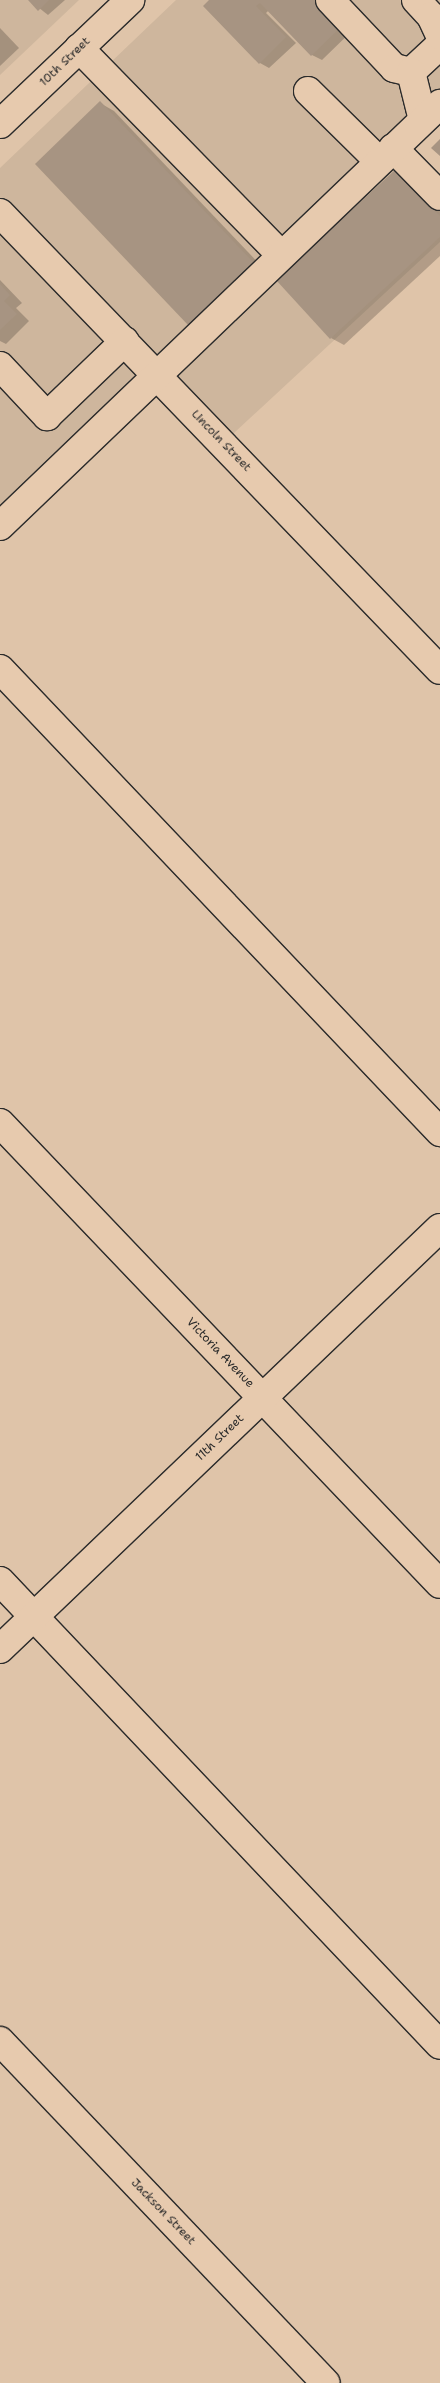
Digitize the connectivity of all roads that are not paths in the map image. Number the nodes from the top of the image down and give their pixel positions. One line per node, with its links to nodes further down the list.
1 (130, 0): 6 (street, 10th Street)
2 (330, 0): 7 (street)
3 (416, 0): 4 (street)
4 (440, 35)
5 (440, 46): 7 (street)
6 (80, 48): 10 (street, 10th Street); 14 (street)
7 (412, 72): 9 (street)
8 (308, 90): 11 (street)
9 (432, 112): 11 (street)
10 (0, 124)
11 (386, 154): 12 (street); 14 (street)
12 (440, 196)
13 (0, 212): 15 (street, Lincoln Street)
14 (281, 255): 17 (street)
15 (125, 341): 16 (street); 17 (street, Lincoln Street)
16 (0, 366)
17 (156, 373): 18 (street); 20 (street, Lincoln Street)
18 (0, 526)
19 (0, 669): 22 (street)
20 (440, 670)
21 (0, 1123): 24 (street, Victoria Avenue)
22 (440, 1132)
23 (440, 1228): 24 (street, 11th Street)
24 (262, 1397): 26 (street, Victoria Avenue); 27 (street, 11th Street)
25 (0, 1581): 27 (street)
26 (440, 1584)
27 (34, 1616): 28 (street, 11th Street); 30 (street)
28 (0, 1649)
29 (0, 2041): 31 (street, Jackson Street)
30 (440, 2045)
31 (326, 2383)

